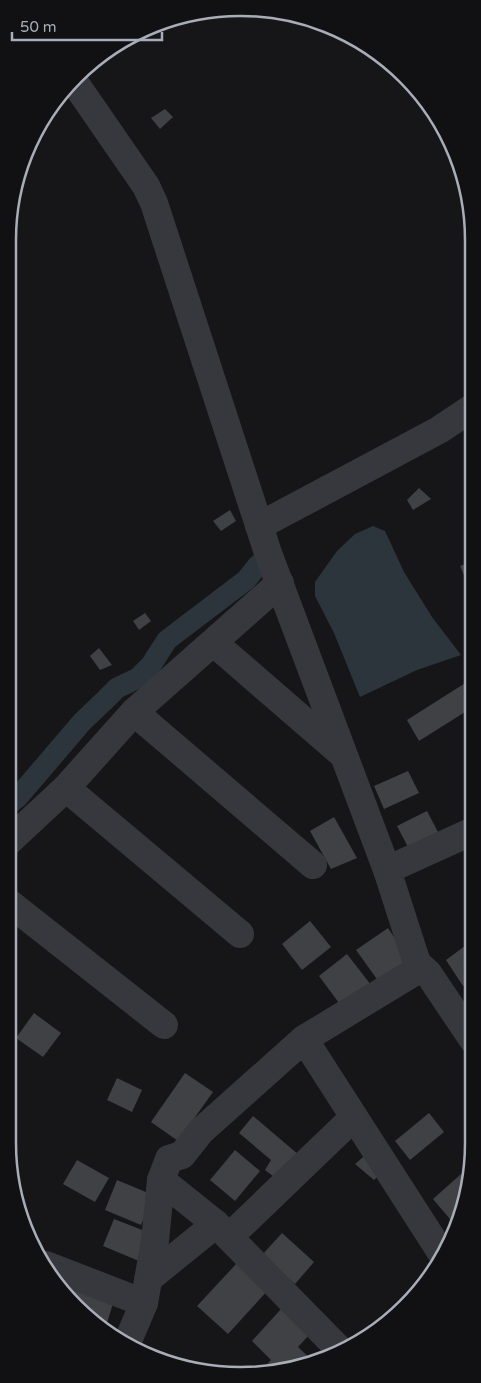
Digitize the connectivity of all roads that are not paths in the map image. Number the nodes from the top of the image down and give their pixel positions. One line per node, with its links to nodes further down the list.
1 (78, 86): 3 (street)
2 (465, 413): 3 (street)
3 (259, 526): 4 (street)
4 (280, 583): 5 (street); 7 (street)
5 (214, 643): 6 (street); 7 (street)
6 (134, 712): 8 (street); 11 (street)
7 (344, 756): 12 (street)
8 (66, 788): 9 (street); 14 (street)
9 (16, 835)
10 (465, 835): 12 (street)
11 (313, 866)
12 (387, 870): 15 (street)
13 (16, 908): 16 (street)
14 (240, 934)
15 (417, 964): 17 (street); 18 (street)
16 (164, 1025)
17 (465, 1028)
18 (304, 1039): 19 (street); 20 (street)
19 (354, 1117): 21 (street); 22 (street)
20 (160, 1180): 21 (street); 24 (street)
21 (222, 1230): 24 (street); 26 (street)
22 (438, 1249)
23 (54, 1267): 24 (street)
24 (146, 1291): 25 (street)
25 (129, 1338)
26 (336, 1346)

